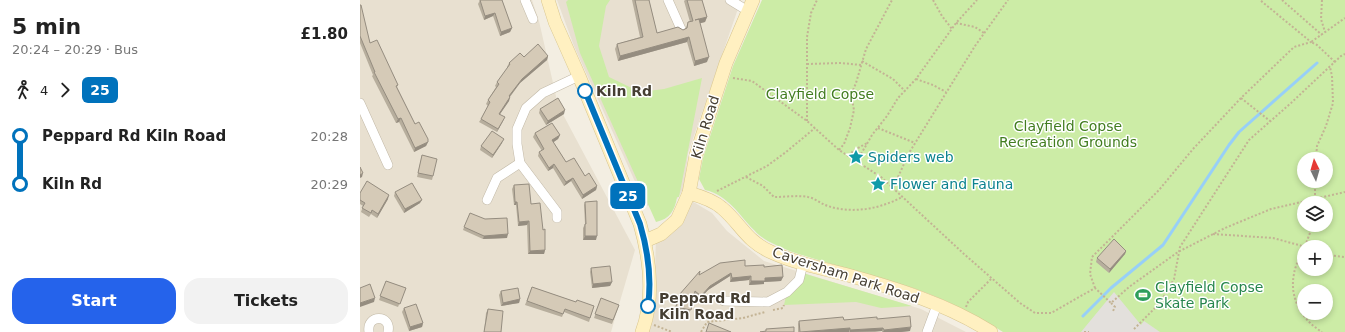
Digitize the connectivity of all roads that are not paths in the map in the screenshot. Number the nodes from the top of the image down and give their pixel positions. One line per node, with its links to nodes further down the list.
1 (525, 0): 6 (street)
2 (548, 0): 8 (street)
3 (668, 0): 7 (street)
4 (730, 0): 5 (street)
5 (750, 6): 12 (street, Kiln Road)
6 (533, 19)
7 (681, 29)
8 (579, 76): 10 (street); 15 (street)
9 (360, 103): 11 (street)
10 (520, 163): 13 (street); 14 (street)
11 (388, 165)
12 (689, 193): 15 (street, Kiln Road); 16 (street, Caversham Park Road)
13 (487, 200)
14 (557, 218)
15 (645, 241): 19 (street)
16 (803, 264): 17 (street); 18 (street, Caversham Park Road)
17 (724, 301)
18 (937, 305): 22 (street); 23 (street, Caversham Park Road)
19 (644, 327)
20 (369, 332): 21 (street)
21 (388, 332)
22 (927, 332)
23 (991, 332)

